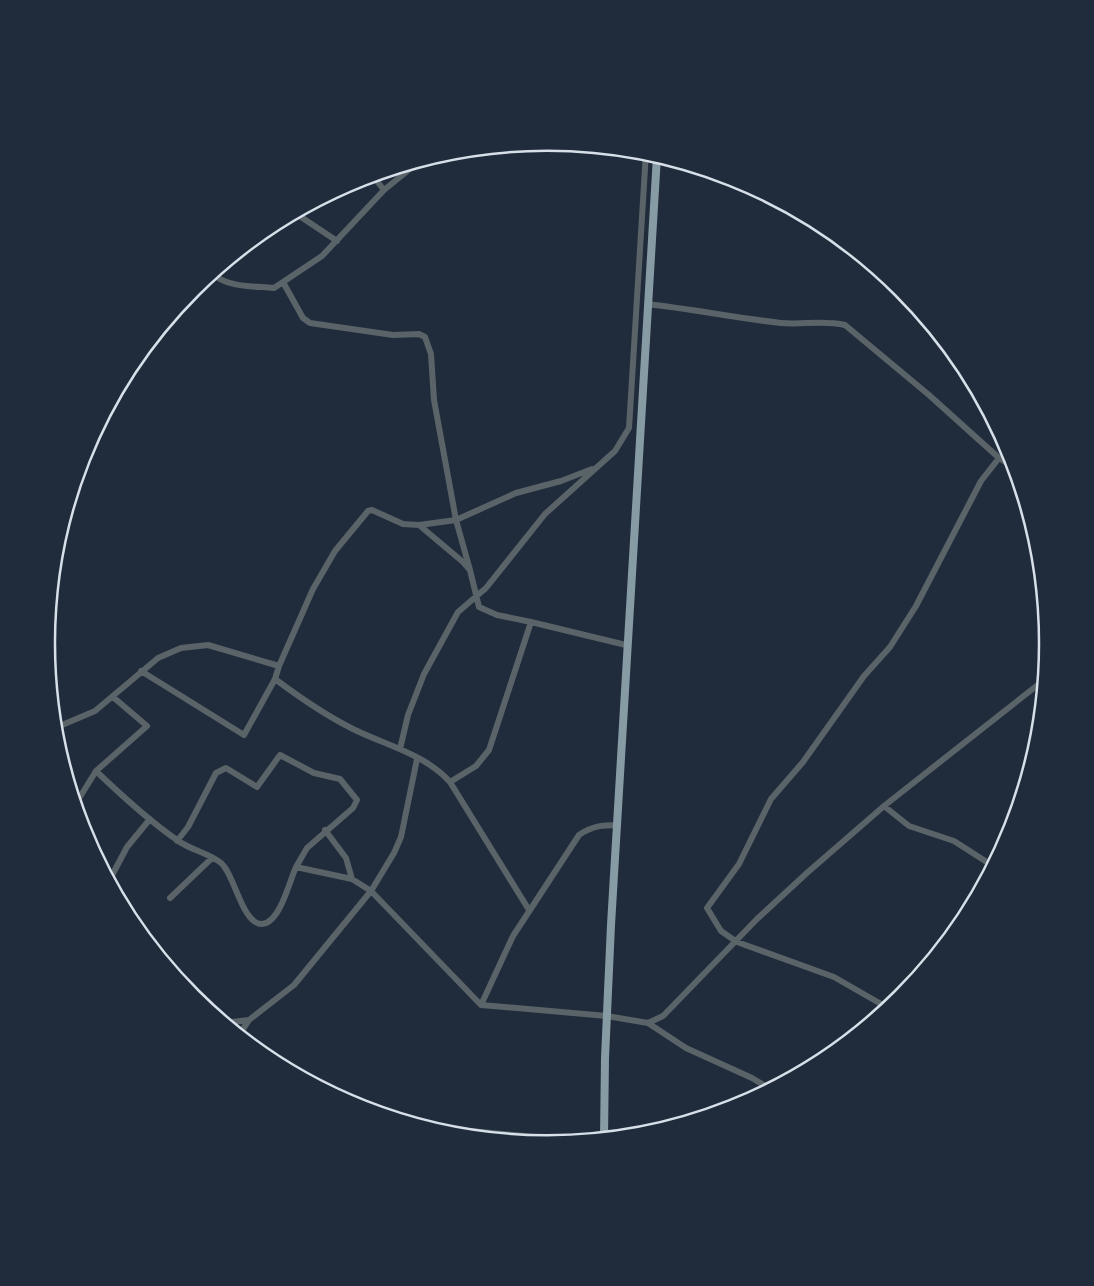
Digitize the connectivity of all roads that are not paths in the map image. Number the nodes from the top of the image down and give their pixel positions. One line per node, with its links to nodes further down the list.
1 (645, 161): 13 (street)
2 (656, 163): 10 (main road)
3 (406, 172): 5 (street)
4 (377, 181): 5 (street)
5 (384, 190): 7 (street)
6 (301, 217): 7 (street)
7 (337, 241): 9 (street)
8 (217, 278): 9 (street)
9 (282, 282): 14 (street)
10 (647, 304): 11 (street); 19 (main road)
11 (999, 458): 12 (street); 44 (street)
12 (1004, 461)
13 (594, 469): 14 (street); 17 (street)
14 (456, 520): 15 (street); 16 (street)
15 (419, 525): 16 (street); 20 (street)
16 (470, 570): 17 (street)
17 (475, 597): 18 (street); 26 (street)
18 (531, 622): 19 (street); 29 (street)
19 (626, 645): 33 (main road)
20 (279, 666): 21 (street); 22 (street)
21 (141, 671): 22 (street); 24 (street)
22 (274, 679): 26 (street)
23 (1037, 686): 31 (street)
24 (112, 697): 25 (street); 28 (street)
25 (62, 725)
26 (400, 750): 27 (street)
27 (417, 759): 29 (street); 41 (street)
28 (96, 771): 30 (street); 32 (street)
29 (450, 782): 43 (street)
30 (80, 797)
31 (884, 806): 37 (street); 44 (street)
32 (150, 819): 35 (street); 39 (street)
33 (618, 825): 43 (street); 47 (main road)
34 (325, 830): 35 (street); 38 (street); 40 (street)
35 (177, 840): 36 (street)
36 (212, 858): 38 (street); 42 (street)
37 (987, 862)
38 (296, 868): 40 (street)
39 (113, 874)
40 (352, 879): 41 (street)
41 (371, 890): 46 (street); 48 (street)
42 (170, 898)
43 (529, 910): 46 (street)
44 (737, 942): 45 (street); 50 (street)
45 (881, 1004)
46 (481, 1005): 47 (street)
47 (607, 1016): 50 (street); 53 (main road)
48 (249, 1020): 49 (street); 51 (street)
49 (233, 1021)
50 (648, 1023): 52 (street)
51 (243, 1029)
52 (763, 1085)
53 (604, 1132)

